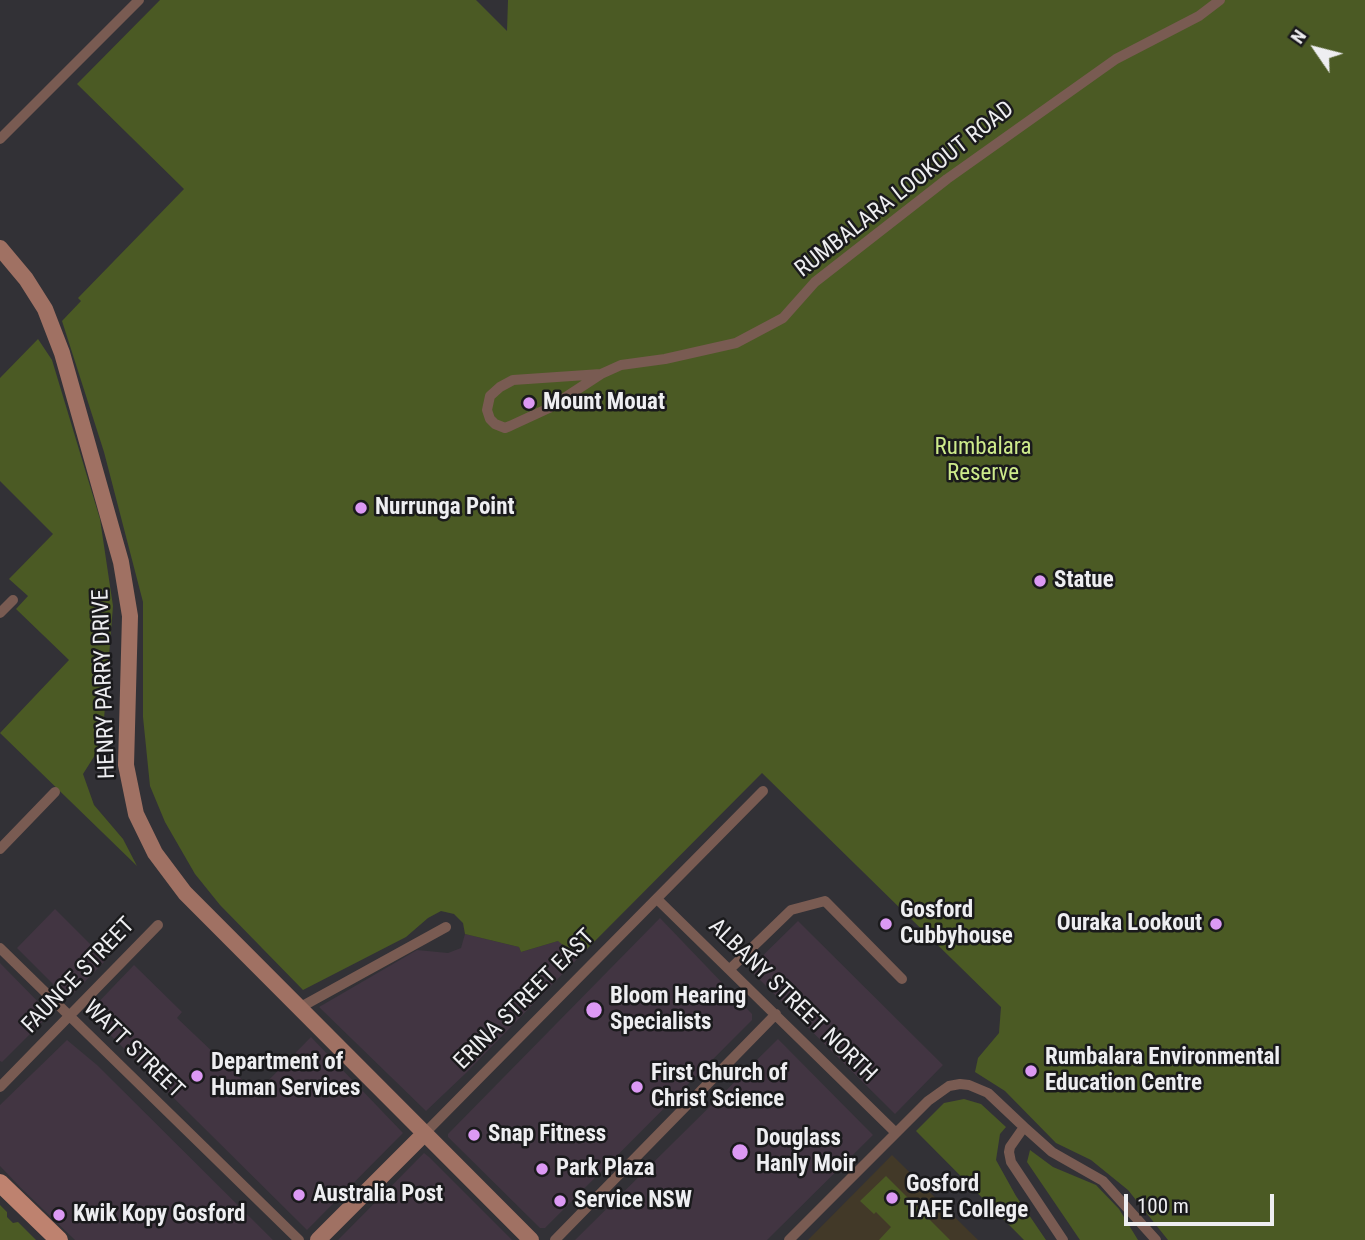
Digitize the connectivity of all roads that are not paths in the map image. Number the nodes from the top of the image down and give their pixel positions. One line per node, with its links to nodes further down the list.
1 (139, 0): 3 (street)
2 (1220, 0): 5 (street, RUMBALARA LOOKOUT ROAD)
3 (0, 139)
4 (0, 247): 17 (main road, HENRY PARRY DRIVE)
5 (601, 374): 5 (street, RUMBALARA LOOKOUT ROAD)
6 (13, 600): 7 (street)
7 (0, 613)
8 (763, 791): 11 (street, ERINA STREET EAST)
9 (55, 792): 10 (street)
10 (0, 849)
11 (657, 899): 15 (street, ALBANY STREET NORTH); 23 (street, ERINA STREET EAST)
12 (158, 925): 19 (street, FAUNCE STREET)
13 (446, 928): 17 (street)
14 (0, 948): 19 (street, WATT STREET)
15 (730, 969): 16 (street); 18 (street, ALBANY STREET NORTH)
16 (902, 979)
17 (299, 1008): 23 (main road, HENRY PARRY DRIVE)
18 (776, 1014): 22 (street, ALBANY STREET NORTH); 29 (street)
19 (69, 1017): 20 (street, FAUNCE STREET); 26 (street, WATT STREET)
20 (0, 1087)
21 (1024, 1128): 22 (street); 31 (street); 32 (street)
22 (896, 1133): 30 (street)
23 (424, 1134): 27 (main road, ERINA STREET EAST); 28 (main road, HENRY PARRY DRIVE)
24 (0, 1183): 25 (main road)
25 (59, 1240)
26 (299, 1240)
27 (318, 1240)
28 (531, 1240)
29 (555, 1240)
30 (789, 1240)
31 (1063, 1240)
32 (1156, 1240)

